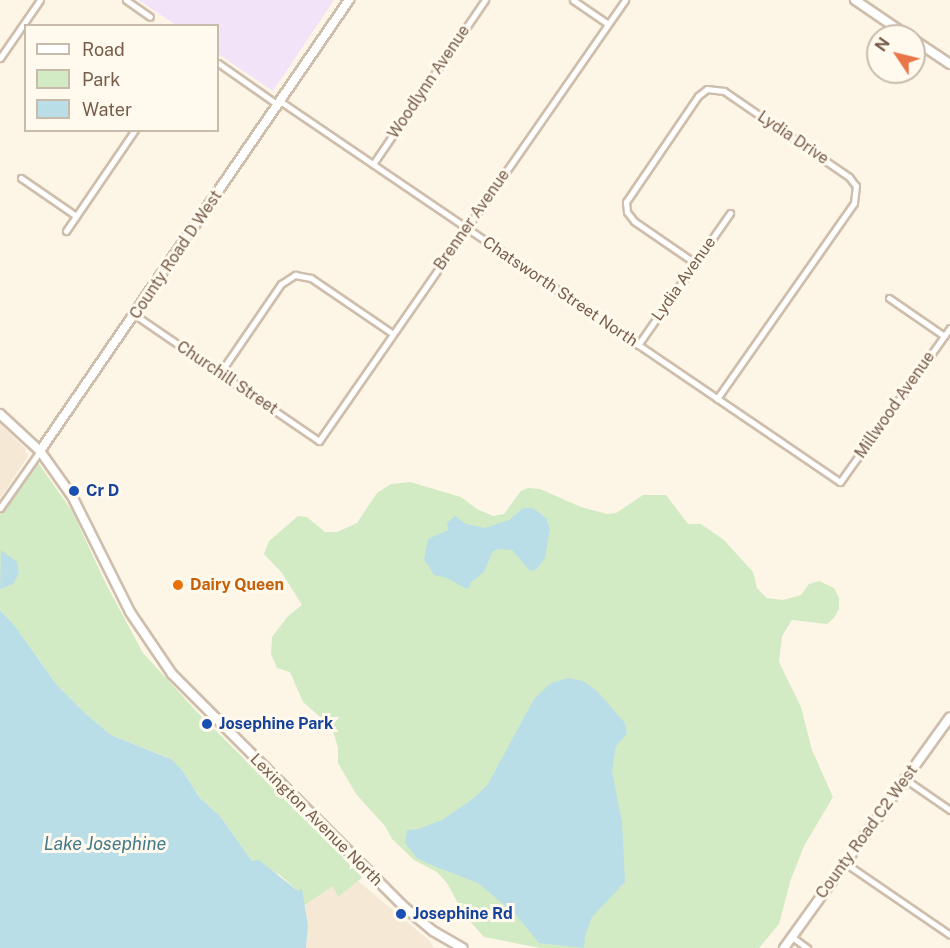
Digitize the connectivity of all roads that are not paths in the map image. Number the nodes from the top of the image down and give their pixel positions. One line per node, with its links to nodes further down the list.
1 (40, 0): 12 (street)
2 (126, 0): 8 (street)
3 (349, 0): 15 (street, County Road D West)
4 (486, 0): 17 (street, Woodlynn Avenue)
5 (573, 0): 9 (street)
6 (625, 0): 9 (street, Brenner Avenue)
7 (855, 0): 10 (street)
8 (150, 17)
9 (608, 24): 21 (street, Brenner Avenue)
10 (890, 24)
11 (926, 48): 14 (street)
12 (0, 57)
13 (219, 64): 15 (street, Chatsworth Street North)
14 (950, 64)
15 (279, 103): 17 (street, Chatsworth Street North); 25 (street, County Road D West)
16 (134, 132): 20 (street)
17 (373, 164): 21 (street, Chatsworth Street North)
18 (21, 178): 20 (street)
19 (730, 213): 23 (street, Lydia Avenue)
20 (76, 216): 22 (street)
21 (467, 228): 27 (street, Brenner Avenue); 29 (street, Chatsworth Street North)
22 (66, 231)
23 (695, 263): 29 (street, Lydia Avenue); 31 (street, Lydia Drive)
24 (890, 298): 28 (street)
25 (135, 315): 30 (street, Churchill Street); 34 (street, County Road D West)
26 (950, 328): 28 (street, Millwood Avenue)
27 (393, 334): 30 (street); 33 (street, Brenner Avenue)
28 (944, 336): 35 (street, Millwood Avenue)
29 (638, 345): 31 (street, Chatsworth Street North)
30 (220, 373): 33 (street, Churchill Street)
31 (717, 399): 35 (street, Chatsworth Street North)
32 (0, 414): 34 (street, Lexington Avenue North)
33 (319, 441)
34 (40, 451): 36 (street, County Road D West); 43 (street, Lexington Avenue North)
35 (840, 482)
36 (0, 508)
37 (950, 717): 38 (street, County Road C2 West)
38 (905, 779): 39 (street); 40 (street, County Road C2 West)
39 (950, 810)
40 (845, 862): 41 (street); 42 (street, County Road C2 West)
41 (950, 935)
42 (792, 937): 44 (street, County Road C2 West); 45 (street)
43 (458, 947)
44 (784, 948)
45 (807, 948)

